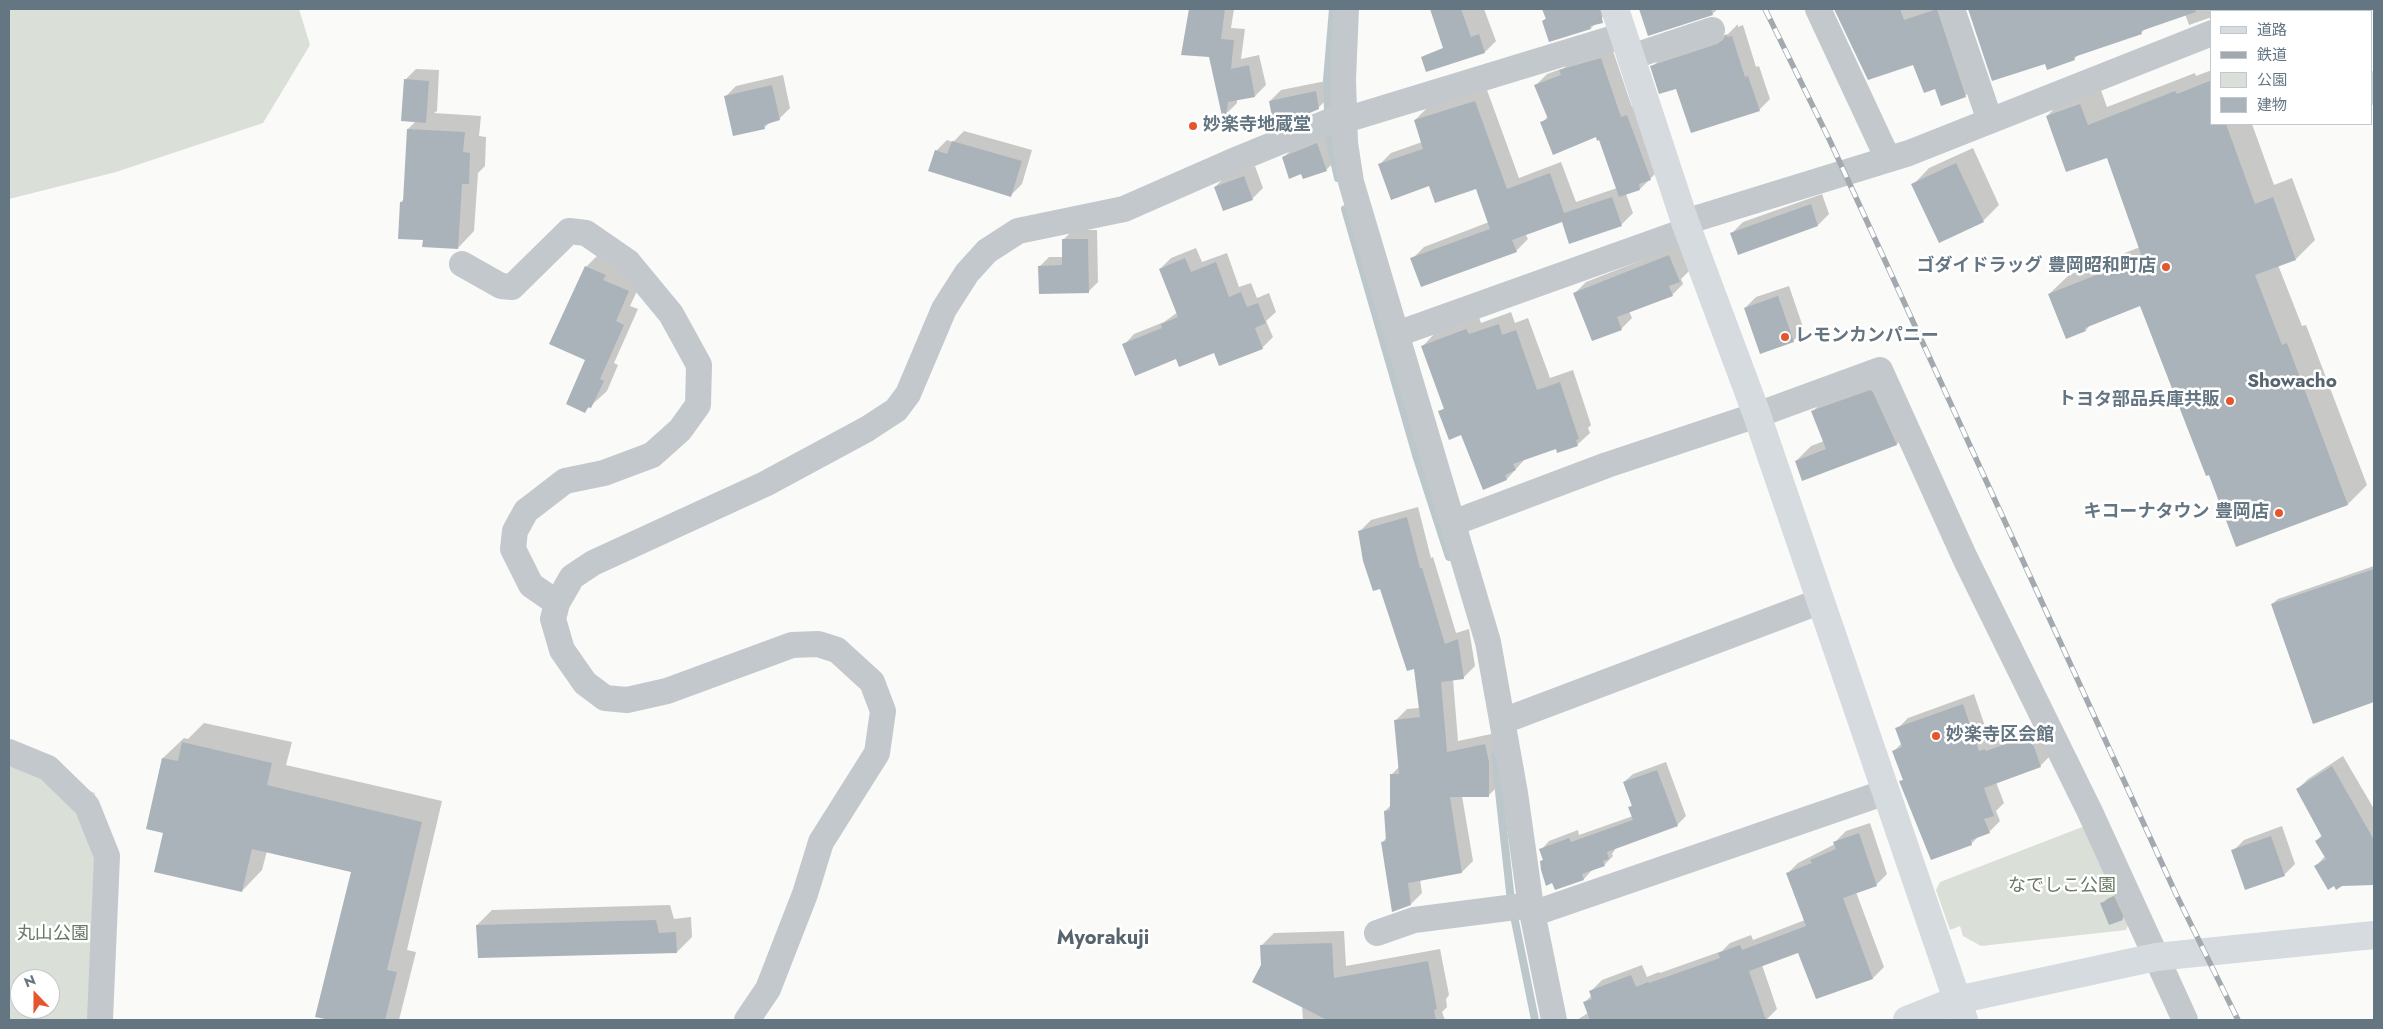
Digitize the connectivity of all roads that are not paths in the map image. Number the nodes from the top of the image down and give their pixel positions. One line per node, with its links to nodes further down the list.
1 (1346, 9): 8 (street)
2 (1615, 9): 7 (street)
3 (1818, 9): 10 (street)
4 (1952, 9): 9 (street)
5 (1712, 30): 7 (street)
6 (2210, 34): 9 (street)
7 (1627, 46): 8 (street); 11 (street)
8 (1345, 118): 13 (street); 17 (street)
9 (1990, 121): 10 (street)
10 (1888, 159): 11 (street)
11 (1687, 226): 13 (street); 14 (street)
12 (462, 264): 17 (street)
13 (1397, 334): 15 (street)
14 (1757, 415): 15 (street); 16 (street); 24 (street)
15 (1453, 523): 18 (street)
16 (1821, 601): 18 (street); 20 (street)
17 (557, 603): 27 (street)
18 (1503, 720): 21 (street)
19 (9, 752): 26 (street)
20 (1886, 792): 21 (street); 25 (street)
21 (1531, 909): 22 (street); 28 (street)
22 (1377, 933)
23 (2374, 935): 24 (street)
24 (2156, 957): 25 (street); 30 (street)
25 (1960, 1010): 29 (street)
26 (100, 1020)
27 (747, 1020)
28 (1554, 1020)
29 (1907, 1020)
30 (2185, 1020)

